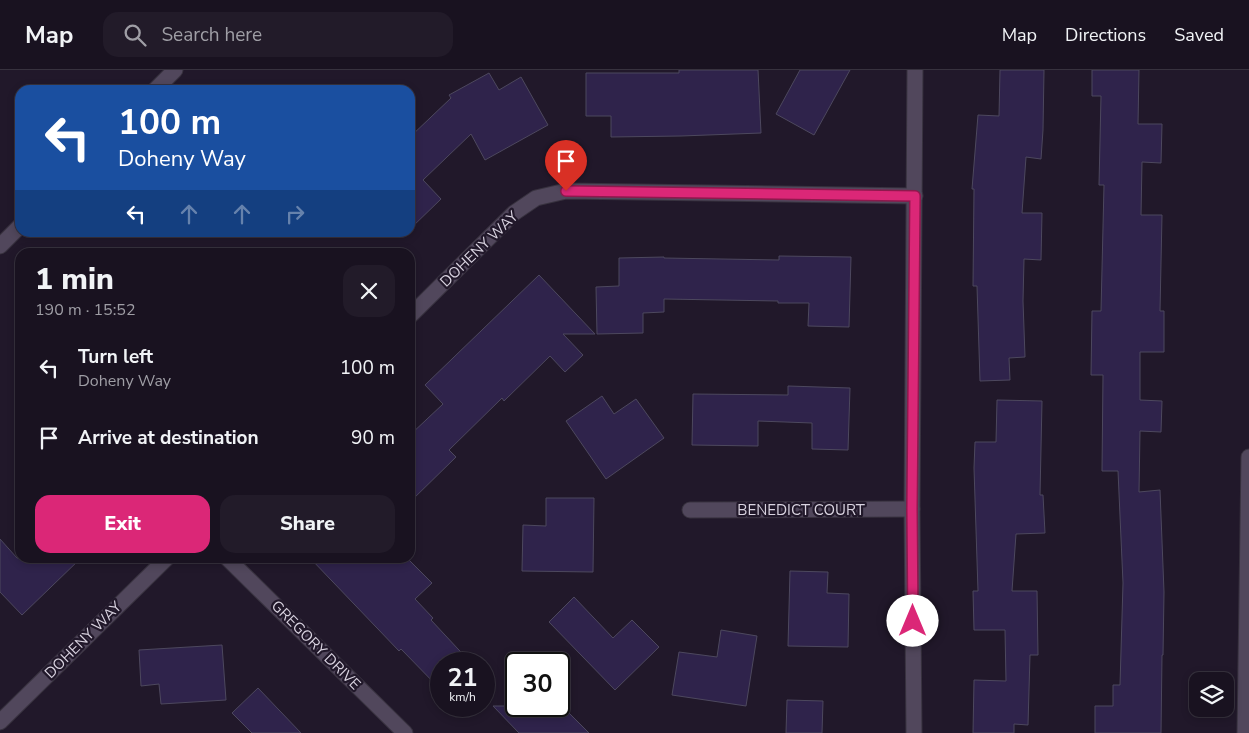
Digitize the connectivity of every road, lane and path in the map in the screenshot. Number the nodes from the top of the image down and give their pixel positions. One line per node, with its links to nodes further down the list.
1 (175, 70): 3 (street)
2 (915, 70): 4 (street)
3 (160, 85)
4 (915, 196): 7 (street, DOHENY WAY); 9 (street)
5 (15, 231): 6 (street)
6 (0, 246)
7 (415, 311)
8 (1249, 457): 16 (street)
9 (912, 509): 10 (street, BENEDICT COURT); 15 (street)
10 (690, 510)
11 (162, 563): 13 (street, DOHENY WAY)
12 (232, 563): 14 (street, GREGORY DRIVE)
13 (0, 722)
14 (405, 733)
15 (914, 733)
16 (1245, 733)

